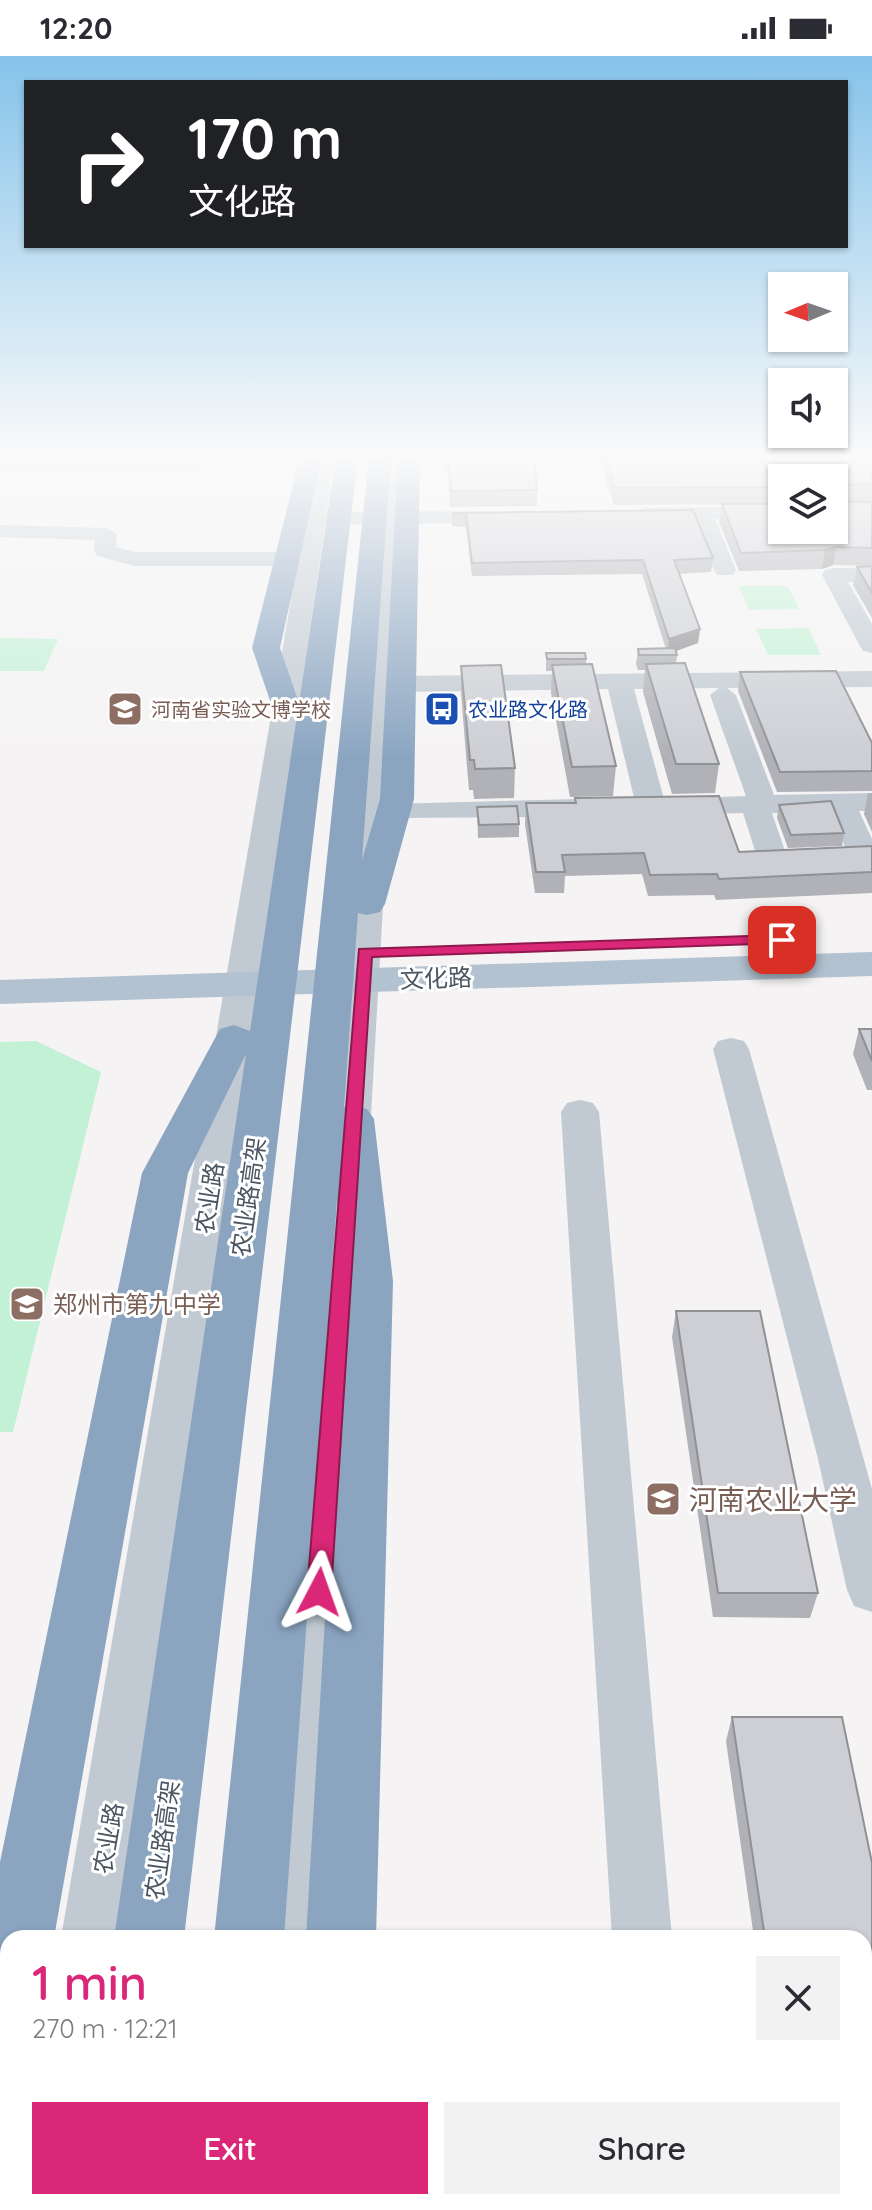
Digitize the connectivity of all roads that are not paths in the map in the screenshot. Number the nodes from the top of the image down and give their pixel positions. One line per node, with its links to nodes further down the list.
1 (129, 558): 8 (street)
2 (309, 558): 16 (street, 农业路)
3 (315, 558): 37 (highway, 农业路高架)
4 (387, 558): 38 (highway)
5 (392, 558): 14 (street)
6 (399, 558): 20 (highway)
7 (720, 558): 9 (street)
8 (287, 559): 16 (highway)
9 (725, 570)
10 (872, 575): 11 (street)
11 (872, 646)
12 (872, 679): 13 (street)
13 (619, 682): 14 (street); 21 (street)
14 (383, 684): 22 (street)
15 (723, 695): 19 (street)
16 (285, 706): 27 (street, 农业路)
17 (841, 802): 18 (street); 19 (street); 19 (street)
18 (872, 802)
19 (759, 804): 21 (street)
20 (396, 805): 21 (street); 22 (highway)
21 (651, 806)
22 (367, 904): 26 (street)
23 (872, 937): 26 (main road, 文化路)
24 (0, 964): 27 (main road, 文化路)
25 (872, 964): 26 (main road, 文化路)
26 (363, 967): 27 (main road, 文化路); 32 (street)
27 (244, 970): 28 (main road, 文化路); 29 (street, 农业路)
28 (0, 992)
29 (234, 1038): 35 (highway); 36 (street, 农业路)
30 (731, 1049): 33 (street)
31 (580, 1112): 41 (street)
32 (352, 1119): 39 (street); 40 (highway)
33 (856, 1459): 34 (street)
34 (872, 1590)
35 (21, 1930)
36 (92, 1930)
37 (150, 1930)
38 (250, 1930)
39 (295, 1930)
40 (341, 1930)
41 (641, 1930)

